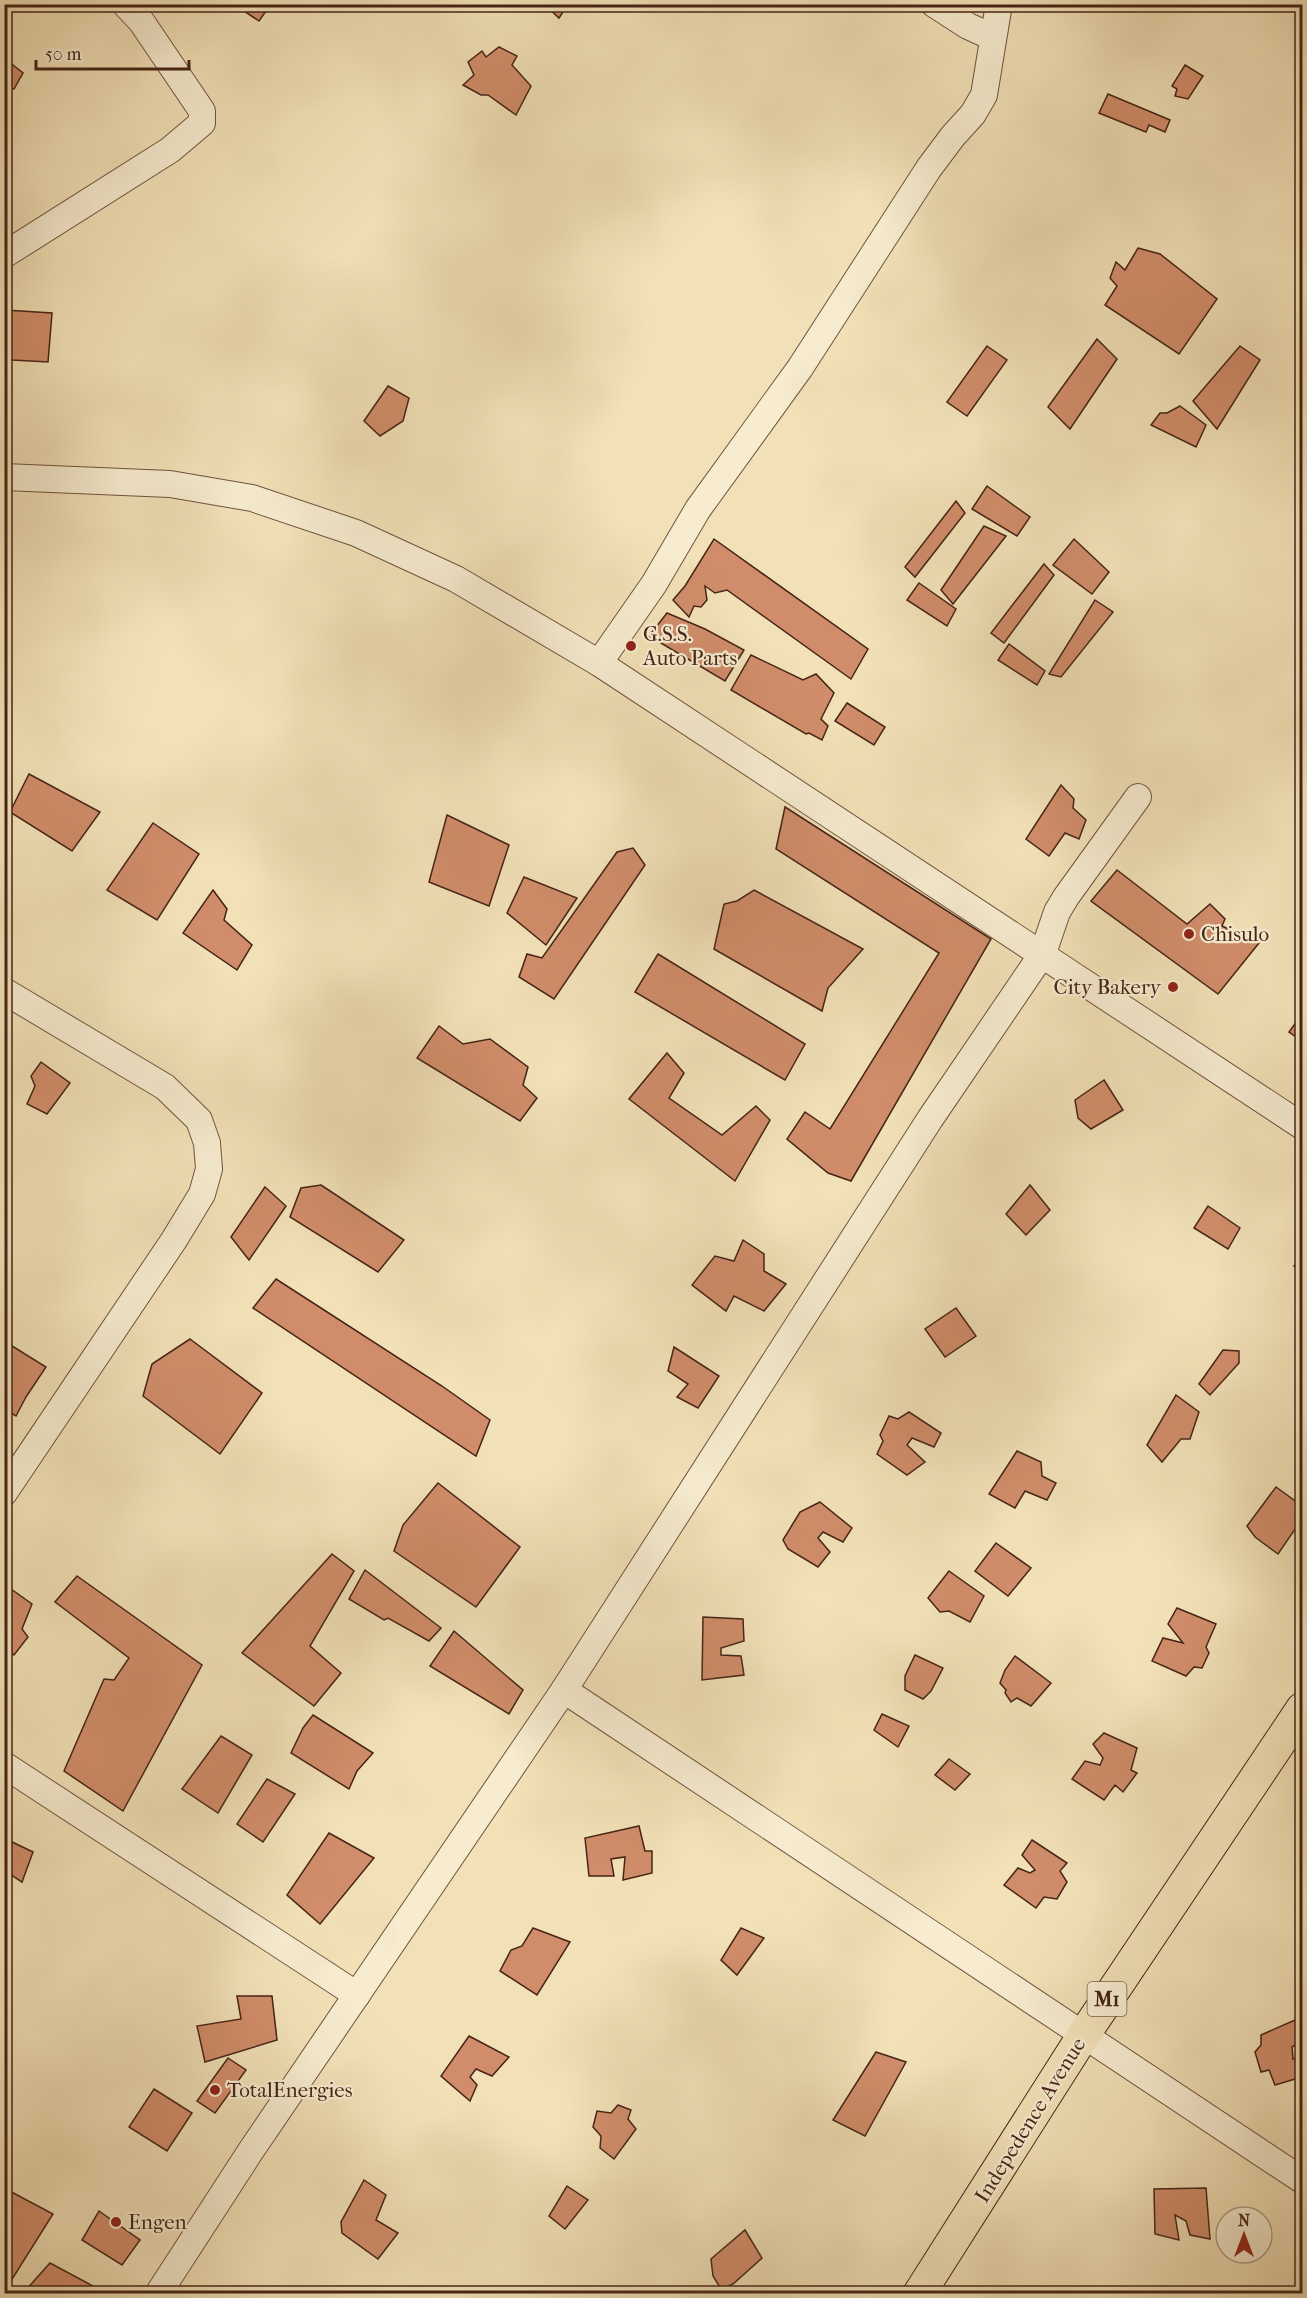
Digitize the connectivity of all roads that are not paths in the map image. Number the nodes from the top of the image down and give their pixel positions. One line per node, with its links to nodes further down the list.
1 (125, 4): 5 (street)
2 (934, 4): 4 (street)
3 (999, 4): 4 (street)
4 (992, 37): 7 (street)
5 (4, 255)
6 (4, 477): 7 (street)
7 (599, 663): 9 (street)
8 (1138, 797): 9 (street)
9 (1043, 953): 11 (street); 13 (street)
10 (4, 991): 12 (street)
11 (1302, 1126)
12 (4, 1493)
13 (564, 1690): 16 (street); 17 (street)
14 (1302, 1709): 17 (main road, Indepedence Avenue / M1)
15 (4, 1765): 16 (street)
16 (357, 1995): 19 (street)
17 (1083, 2036): 18 (street); 20 (main road, Indepedence Avenue / M1)
18 (1302, 2180)
19 (158, 2294)
20 (919, 2294)

